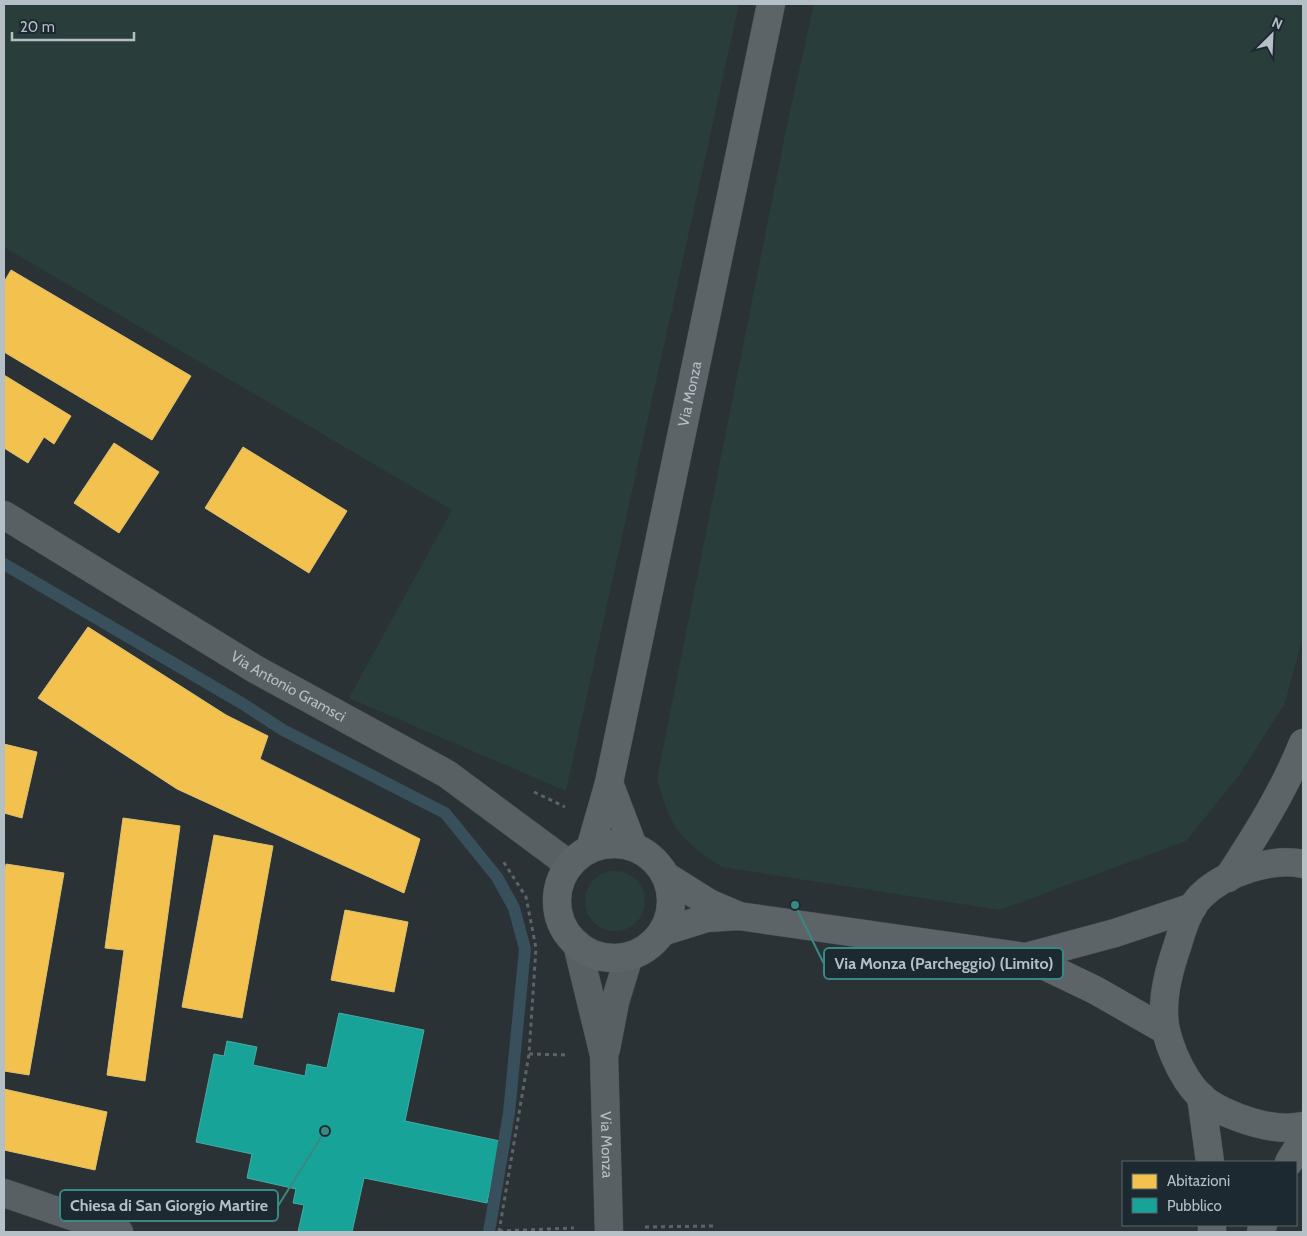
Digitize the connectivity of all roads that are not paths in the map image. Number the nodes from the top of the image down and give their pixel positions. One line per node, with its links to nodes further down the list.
1 (771, 4): 4 (street, Via Monza)
2 (4, 515): 8 (street, Via Antonio Gramsci)
3 (1303, 743): 10 (street)
4 (609, 783): 5 (street); 6 (street, Via Monza)
5 (633, 846): 6 (street); 9 (street)
6 (590, 849): 8 (street)
7 (1303, 864): 10 (street)
8 (567, 868): 14 (street)
9 (666, 876): 12 (street); 13 (street)
10 (1228, 878): 11 (street)
11 (1193, 907): 16 (street); 17 (street)
12 (739, 916): 13 (street); 16 (street)
13 (662, 932): 15 (street)
14 (577, 944): 15 (street); 18 (street, Via Monza)
15 (629, 956): 18 (street, Via Monza)
16 (1026, 957): 17 (street)
17 (1165, 1030): 19 (street)
18 (604, 1056): 26 (street, Via Monza)
19 (1200, 1096): 20 (street); 22 (street)
20 (1303, 1126)
21 (1303, 1139): 23 (street)
22 (1210, 1161)
23 (1290, 1161)
24 (4, 1192): 25 (street)
25 (119, 1232)
26 (609, 1232)

